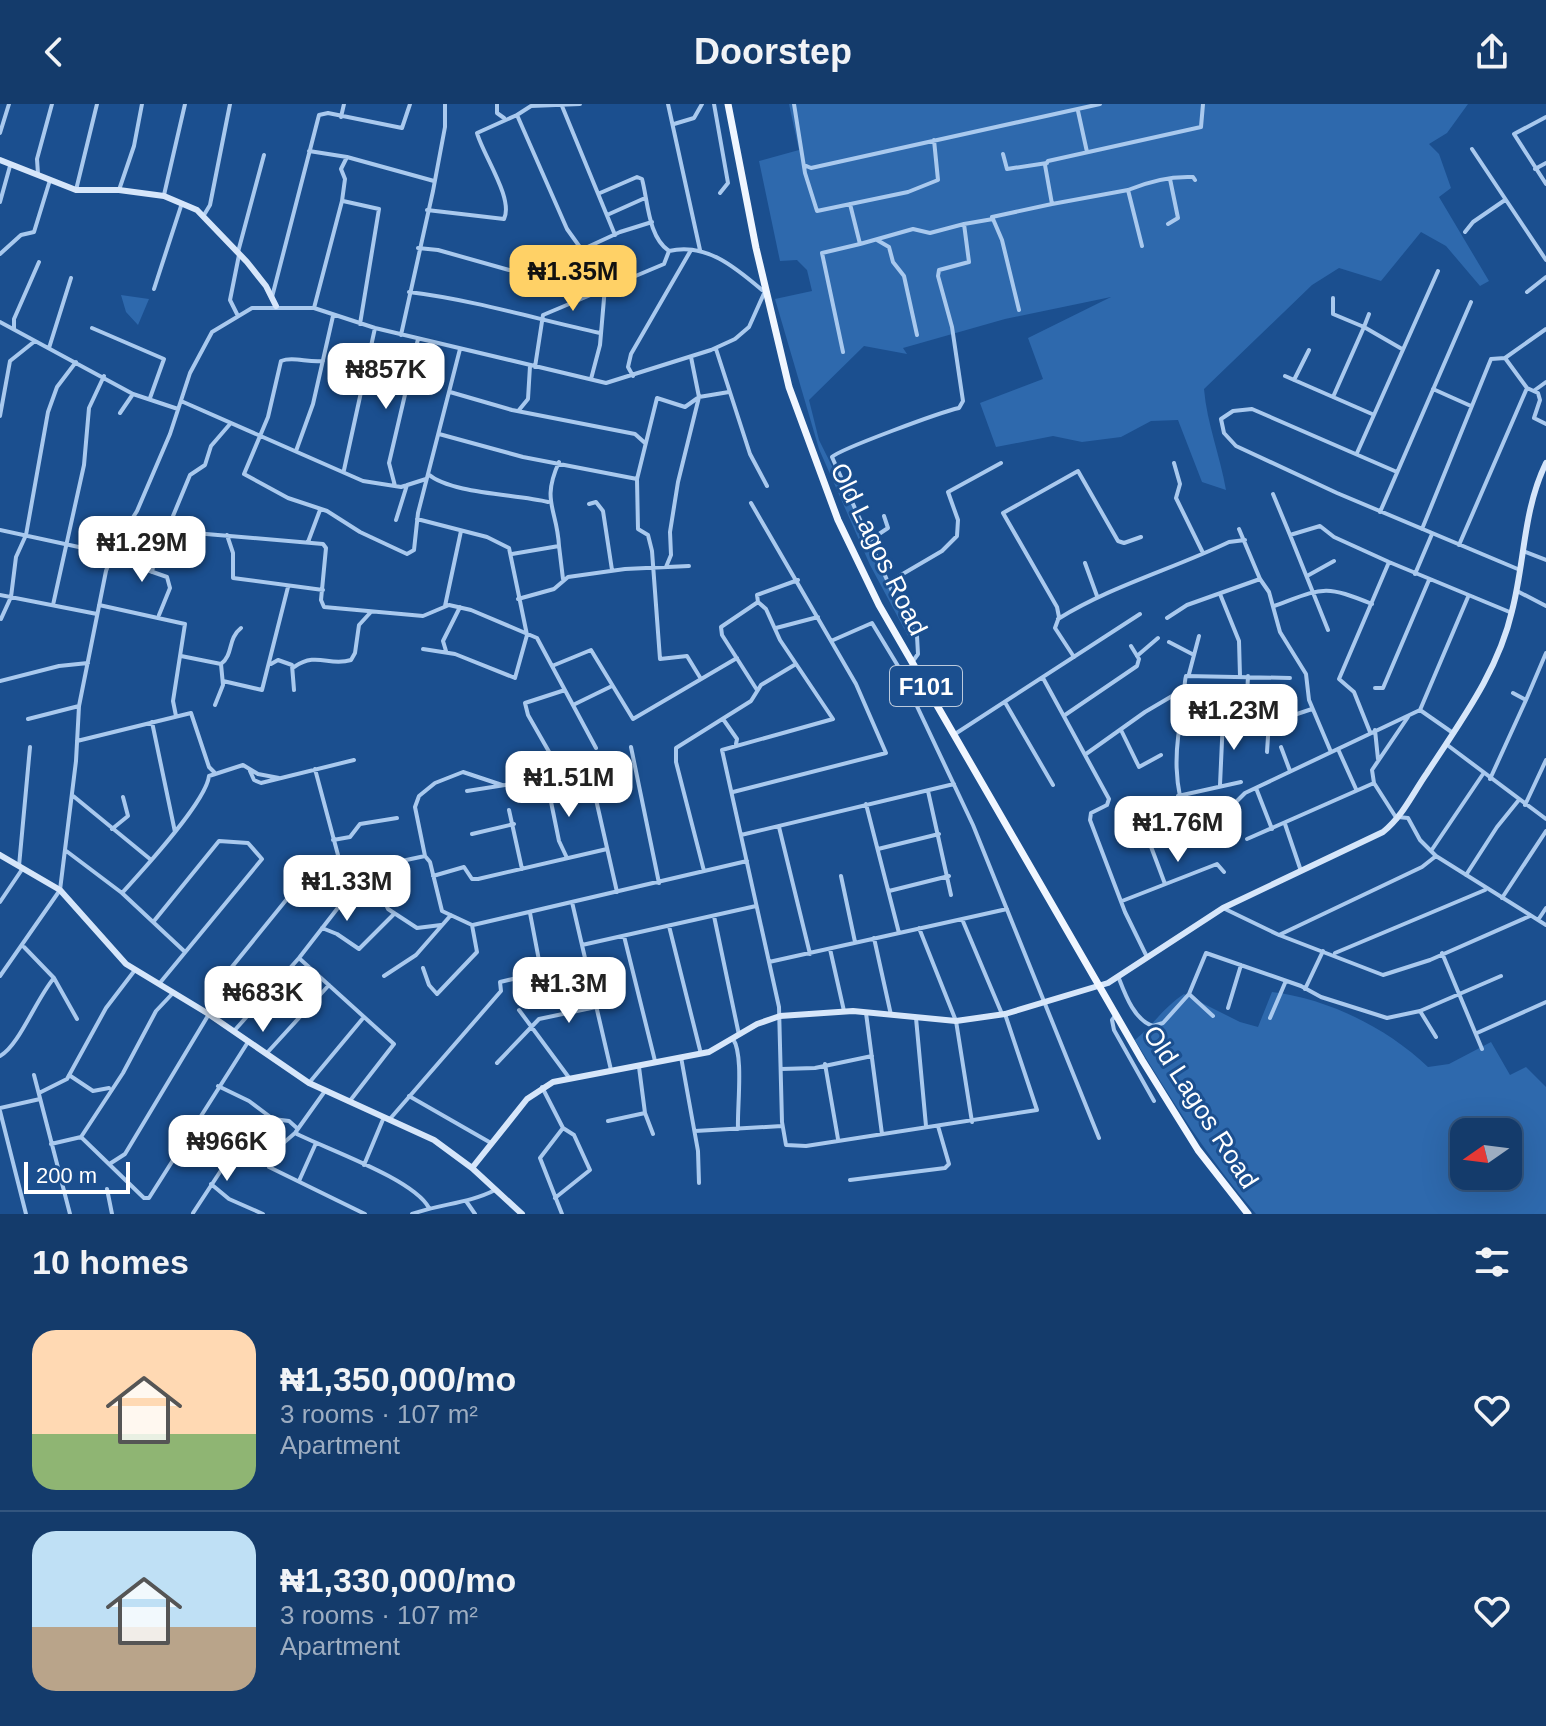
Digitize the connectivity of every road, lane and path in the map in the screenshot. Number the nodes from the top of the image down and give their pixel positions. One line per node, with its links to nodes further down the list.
1 (9, 104): 26 (street)
2 (52, 104): 40 (street)
3 (97, 104): 46 (street)
4 (142, 104): 47 (street)
5 (185, 104): 51 (street)
6 (230, 104): 60 (street)
7 (344, 104): 22 (street)
8 (410, 104): 22 (street)
9 (445, 104): 44 (street)
10 (497, 104): 24 (street)
11 (579, 104): 19 (street)
12 (668, 104): 25 (street)
13 (702, 104): 25 (street)
14 (714, 104): 50 (street)
15 (728, 104): 85 (main road, Old Lagos Road / F101)
16 (794, 104): 38 (street)
17 (1100, 104): 20 (street)
18 (1203, 104): 30 (street)
19 (562, 106): 21 (street); 49 (street)
20 (1078, 110): 27 (street); 30 (street)
21 (517, 115): 24 (street); 72 (street)
22 (341, 117): 29 (street)
23 (1546, 117): 39 (street)
24 (504, 118): 59 (street)
25 (673, 124): 74 (street)
26 (0, 133)
27 (934, 140): 38 (street); 57 (street)
28 (1472, 149): 53 (street)
29 (308, 151): 33 (street); 89 (street)
30 (1087, 152): 36 (street)
31 (1003, 154): 36 (street)
32 (264, 155): 76 (street)
33 (347, 157): 44 (street); 54 (street)
34 (0, 160): 35 (street)
35 (11, 163): 40 (street); 55 (street)
36 (1047, 163): 58 (street)
37 (1546, 163): 39 (street)
38 (804, 165): 57 (street)
39 (1535, 169): 45 (street)
40 (38, 174): 41 (street)
41 (50, 179): 46 (street); 77 (street)
42 (1170, 179): 43 (street); 48 (street); 65 (street)
43 (1195, 180)
44 (434, 181): 59 (street)
45 (1546, 184)
46 (76, 190): 47 (street)
47 (119, 190): 51 (street)
48 (1128, 190): 58 (street); 70 (street)
49 (600, 193): 52 (street); 61 (street)
50 (720, 193)
51 (164, 196): 56 (street)
52 (645, 198): 61 (street); 63 (street)
53 (1505, 200): 66 (street); 78 (street)
54 (342, 201): 93 (street); 100 (street)
55 (0, 202)
56 (182, 203): 60 (street); 84 (street)
57 (850, 204): 69 (street)
58 (1052, 204): 62 (street)
59 (427, 210): 71 (street)
60 (204, 215): 76 (street)
61 (606, 215): 67 (street)
62 (992, 217): 64 (street); 94 (street)
63 (652, 222): 67 (street); 75 (street)
64 (964, 224): 68 (street); 181 (street)
65 (1168, 224)
66 (1465, 232)
67 (615, 235): 72 (street)
68 (877, 240): 69 (street); 108 (street)
69 (860, 244): 116 (street)
70 (1142, 246)
71 (418, 248): 72 (street); 86 (street)
72 (582, 250): 88 (street)
73 (691, 250): 74 (street); 75 (street); 123 (street)
74 (700, 250): 85 (street)
75 (669, 251): 83 (street)
76 (239, 253): 89 (street); 95 (street)
77 (0, 254)
78 (1546, 260)
79 (39, 262): 104 (street)
80 (1438, 271): 114 (street)
81 (1546, 277): 87 (street)
82 (71, 278): 111 (street)
83 (605, 287): 88 (street); 106 (street)
84 (154, 289)
85 (764, 290): 113 (street); 246 (main road, Old Lagos Road / F101)
86 (409, 292): 98 (street); 107 (street)
87 (1527, 292)
88 (584, 296): 98 (street)
89 (272, 297): 92 (street)
90 (1333, 298): 101 (street)
91 (1471, 302): 129 (street)
92 (276, 306): 93 (street); 95 (street)
93 (314, 308): 97 (street)
94 (1019, 310)
95 (237, 314): 137 (street)
96 (1369, 314): 101 (street)
97 (333, 316): 100 (street); 119 (street)
98 (541, 321): 106 (street); 121 (street)
99 (0, 322): 104 (street)
100 (360, 324): 103 (street)
101 (1364, 327): 114 (street); 135 (street)
102 (92, 328): 136 (street)
103 (375, 328): 107 (street); 155 (street)
104 (14, 329): 110 (street)
105 (1546, 329): 118 (street)
106 (600, 333): 125 (street)
107 (401, 335): 109 (street)
108 (917, 335)
109 (418, 339): 112 (street); 160 (street)
110 (35, 341): 111 (street); 143 (street)
111 (49, 348): 120 (street)
112 (460, 349): 121 (street); 131 (street)
113 (716, 349): 117 (street); 132 (street)
114 (1402, 349): 142 (street)
115 (1309, 350): 126 (street)
116 (843, 352)
117 (691, 357): 123 (street); 134 (street)
118 (1505, 358): 128 (street); 138 (street)
119 (323, 361): 147 (street); 149 (street)
120 (76, 362): 122 (street); 177 (street)
121 (533, 366): 125 (street); 140 (street)
122 (104, 376): 133 (street); 184 (street)
123 (633, 376): 125 (street)
124 (1285, 376): 126 (street)
125 (591, 379)
126 (1294, 380): 135 (street)
127 (1546, 382): 130 (street)
128 (1527, 388): 130 (street); 185 (street)
129 (1433, 389): 138 (street); 156 (street)
130 (1535, 390): 145 (street)
131 (450, 392): 140 (street); 146 (street)
132 (729, 392): 134 (street); 161 (street)
133 (133, 394): 136 (street); 141 (street)
134 (699, 397): 148 (street); 196 (street)
135 (1333, 397): 142 (street)
136 (150, 398): 139 (street)
137 (181, 401): 139 (street); 144 (street)
138 (1471, 406): 172 (street)
139 (178, 409): 190 (street)
140 (519, 410): 148 (street)
141 (120, 413)
142 (1372, 414): 150 (street)
143 (0, 416)
144 (230, 424): 147 (street); 174 (street)
145 (1546, 424)
146 (439, 434): 151 (street); 157 (street)
147 (258, 437): 149 (street); 166 (street)
148 (645, 443): 158 (street)
149 (296, 451): 155 (street)
150 (1357, 453): 156 (street); 167 (street)
151 (559, 462): 158 (street); 163 (street)
152 (1001, 463): 207 (street)
153 (1174, 463): 188 (street)
154 (1546, 463): 187 (street)
155 (344, 471): 160 (street)
156 (1397, 472): 167 (street)
157 (428, 476): 159 (street); 163 (street); 169 (street)
158 (637, 479): 197 (street)
159 (407, 485): 160 (street); 170 (street)
160 (395, 486)
161 (767, 486)
162 (1273, 494): 179 (street)
163 (548, 502): 186 (street)
164 (751, 503): 205 (street)
165 (589, 504): 198 (street)
166 (321, 510): 169 (street); 183 (street)
167 (1380, 512): 172 (street)
168 (884, 516): 181 (street)
169 (417, 519): 175 (street)
170 (396, 520)
171 (1239, 529): 182 (street)
172 (1422, 529): 176 (street)
173 (0, 530): 177 (street)
174 (171, 531): 178 (street); 200 (street)
175 (461, 531): 189 (street); 222 (street)
176 (1432, 534): 185 (street); 201 (street)
177 (26, 535): 184 (street); 215 (street)
178 (227, 535): 183 (street); 208 (street)
179 (1290, 535): 193 (street); 202 (street)
180 (1141, 537): 234 (street)
181 (870, 540): 207 (street)
182 (1245, 540): 188 (street); 204 (street)
183 (308, 542): 209 (street)
184 (67, 543): 190 (street); 220 (street)
185 (1459, 545): 199 (street)
186 (559, 546): 189 (street); 203 (street)
187 (1523, 551): 191 (street); 199 (street)
188 (1203, 553): 214 (street)
189 (512, 554): 217 (street)
190 (111, 555): 200 (street); 221 (street)
191 (1546, 560)
192 (1334, 561): 202 (street)
193 (1389, 562): 201 (street); 219 (street)
194 (1085, 563): 214 (street)
195 (689, 566): 196 (street)
196 (666, 567): 197 (street)
197 (652, 568): 198 (street); 266 (street)
198 (612, 570): 203 (street)
199 (1520, 570): 210 (street)
200 (152, 572): 230 (street)
201 (1415, 574): 206 (street)
202 (1307, 576): 211 (street)
203 (563, 579): 217 (street)
204 (1260, 579): 212 (street); 223 (street)
205 (798, 580): 218 (street); 231 (street)
206 (1429, 580): 216 (street); 272 (street)
207 (889, 582): 254 (street)
208 (288, 587): 209 (street); 258 (street)
209 (323, 590): 226 (street)
210 (1517, 591): 224 (street); 227 (street)
211 (1313, 592): 219 (street); 223 (street); 237 (street)
212 (1220, 593): 232 (street); 262 (street)
213 (0, 595): 215 (street)
214 (1097, 596): 234 (street)
215 (11, 597): 220 (street); 233 (street)
216 (1468, 597): 227 (street); 286 (street)
217 (518, 599): 238 (street)
218 (758, 602): 236 (street); 253 (street)
219 (1372, 604): 296 (street)
220 (53, 605): 228 (street)
221 (98, 605): 228 (street); 230 (street)
222 (445, 606): 225 (street); 226 (street)
223 (1274, 606): 285 (street)
224 (1546, 606)
225 (460, 607): 238 (street); 245 (street)
226 (370, 613): 260 (street)
227 (1512, 613): 297 (street)
228 (97, 614): 255 (street)
229 (1140, 614): 252 (street)
230 (159, 616): 250 (street)
231 (818, 617): 236 (street); 241 (street)
232 (1167, 618)
233 (1, 619)
234 (1058, 619): 252 (street)
235 (241, 628): 256 (street)
236 (776, 628): 257 (street)
237 (1328, 630)
238 (527, 635): 245 (street); 259 (street)
239 (1199, 636): 249 (street)
240 (1158, 638): 251 (street)
241 (831, 641): 248 (street); 331 (street)
242 (1169, 642): 249 (street)
243 (1131, 646): 251 (street)
244 (423, 649): 245 (street)
245 (446, 651)
246 (907, 652): 248 (street); 254 (main road, Old Lagos Road / F101)
247 (1546, 653): 279 (street)
248 (892, 655): 323 (street)
249 (1194, 655): 261 (street)
250 (181, 656): 256 (street); 289 (street)
251 (1137, 656): 288 (street)
252 (1074, 657): 264 (street)
253 (737, 658): 266 (street); 269 (street)
254 (913, 661): 298 (main road, Old Lagos Road / F101)
255 (88, 663): 267 (street); 283 (street)
256 (221, 664): 268 (street)
257 (796, 664): 270 (street); 300 (street)
258 (270, 665): 260 (street); 268 (street)
259 (552, 666): 271 (street); 275 (street)
260 (294, 667): 274 (street)
261 (1189, 674): 262 (street); 273 (street)
262 (1240, 676): 263 (street)
263 (1248, 676): 265 (street); 278 (street)
264 (1043, 678): 280 (street); 288 (street)
265 (1290, 678)
266 (701, 679): 271 (street)
267 (0, 681)
268 (223, 681): 281 (street)
269 (754, 684): 270 (street); 276 (street)
270 (761, 685): 276 (street)
271 (612, 686): 282 (street)
272 (1375, 688)
273 (1184, 689): 284 (street); 295 (street)
274 (294, 690)
275 (565, 690): 282 (street); 319 (street)
276 (758, 691): 291 (street)
277 (1513, 693): 279 (street)
278 (1247, 696)
279 (1526, 700): 320 (street)
280 (1006, 704): 298 (street); 325 (street)
281 (215, 705)
282 (573, 705): 305 (street)
283 (79, 706): 290 (street); 299 (street)
284 (1183, 709): 292 (street); 333 (street)
285 (1312, 709): 293 (street); 308 (street)
286 (1420, 710): 287 (street); 297 (street)
287 (1409, 714): 296 (street); 311 (street)
288 (1064, 715): 309 (street)
289 (176, 716): 294 (street); 316 (street)
290 (28, 719)
291 (723, 719): 300 (street); 372 (street)
292 (1223, 719): 293 (street); 326 (street)
293 (1269, 721): 307 (street)
294 (152, 722): 299 (street); 352 (street)
295 (1121, 730): 309 (street); 310 (street)
296 (1373, 731): 306 (street); 311 (street)
297 (1453, 733): 301 (street)
298 (955, 734): 443 (main road, Old Lagos Road / F101)
299 (77, 741): 332 (street)
300 (736, 744): 331 (street)
301 (1446, 744): 318 (street); 341 (street)
302 (30, 747): 369 (street)
303 (631, 747): 379 (street)
304 (1281, 747): 315 (street)
305 (596, 748)
306 (1338, 749): 308 (street); 328 (street)
307 (1267, 752)
308 (1331, 752): 315 (street)
309 (1086, 754): 394 (street)
310 (1161, 755)
311 (1378, 759): 322 (street)
312 (354, 760): 314 (street)
313 (1546, 760): 338 (street)
314 (315, 769): 316 (street); 357 (street)
315 (1290, 771): 327 (street)
316 (214, 772): 352 (street)
317 (590, 773): 360 (street)
318 (1484, 774): 320 (street); 362 (street)
319 (551, 778): 324 (street); 366 (street)
320 (1490, 779): 335 (street)
321 (1241, 782): 326 (street)
322 (1374, 783): 328 (street); 341 (street)
323 (954, 784): 330 (street); 398 (street)
324 (502, 785): 329 (street); 364 (street)
325 (1053, 785)
326 (1220, 785): 333 (street)
327 (1256, 788): 347 (street); 349 (street)
328 (1356, 789): 345 (street)
329 (467, 791)
330 (928, 791): 336 (street); 354 (street)
331 (733, 792): 355 (street)
332 (72, 795): 348 (street); 359 (street)
333 (1178, 796): 347 (street)
334 (123, 797): 348 (street)
335 (1518, 801): 338 (street); 375 (street)
336 (866, 804): 344 (street); 361 (street)
337 (1135, 804): 358 (street)
338 (1525, 805): 342 (street)
339 (509, 810): 343 (street)
340 (397, 818): 357 (street)
341 (1398, 818): 362 (street); 373 (street)
342 (1546, 819)
343 (514, 824): 353 (street); 371 (street)
344 (785, 824): 346 (street); 350 (street)
345 (1285, 824): 349 (street); 373 (street)
346 (777, 826): 350 (street); 355 (street)
347 (1189, 827): 358 (street)
348 (112, 829): 367 (street)
349 (1272, 829): 356 (street)
350 (782, 830): 425 (street)
351 (1546, 831): 391 (street)
352 (175, 832): 367 (street)
353 (472, 834)
354 (939, 834): 361 (street); 378 (street)
355 (741, 835): 368 (street)
356 (1247, 839)
357 (333, 840): 370 (street)
358 (1147, 844): 381 (street)
359 (64, 849): 383 (street); 388 (street)
360 (607, 849): 366 (street); 387 (street)
361 (878, 849): 385 (street)
362 (1431, 851): 365 (street)
363 (0, 855): 369 (street)
364 (425, 856): 370 (street); 376 (street)
365 (1436, 856): 375 (street); 414 (street)
366 (567, 858): 371 (street)
367 (150, 859): 388 (street)
368 (747, 861): 372 (street); 395 (street)
369 (21, 867): 383 (street); 392 (street)
370 (368, 869): 380 (street)
371 (522, 869): 376 (street)
372 (704, 871): 379 (street)
373 (1301, 871): 396 (street)
374 (1224, 872): 381 (street)
375 (1466, 875): 382 (street)
376 (433, 876): 401 (street)
377 (841, 876): 417 (street)
378 (949, 876): 385 (street); 390 (street)
379 (659, 883): 387 (street)
380 (360, 884): 400 (street); 411 (street)
381 (1165, 884): 394 (street)
382 (1480, 885): 384 (street); 386 (street)
383 (60, 890): 419 (street); 434 (street)
384 (1487, 890): 386 (street); 391 (street)
385 (888, 891): 413 (street)
386 (1478, 891): 421 (street)
387 (617, 892): 393 (street)
388 (122, 893): 406 (street)
389 (291, 894): 458 (street)
390 (951, 895)
391 (1502, 898): 403 (street)
392 (0, 902)
393 (572, 902): 399 (street); 418 (street)
394 (1121, 902): 427 (street)
395 (756, 906): 402 (street); 431 (street)
396 (1223, 908): 414 (street); 427 (street)
397 (1546, 908): 405 (street)
398 (1007, 909): 404 (street); 450 (street)
399 (530, 913): 408 (street); 435 (street)
400 (394, 914): 407 (street); 411 (street)
401 (451, 915): 407 (street); 408 (street)
402 (713, 916): 410 (street); 472 (street)
403 (1530, 916): 405 (street); 424 (street)
404 (962, 919): 412 (street); 459 (street)
405 (1538, 920): 409 (street)
406 (154, 921): 422 (street); 422 (street)
407 (441, 925): 437 (street)
408 (472, 925): 433 (street)
409 (1546, 925)
410 (669, 926): 415 (street); 477 (street)
411 (322, 928): 429 (street)
412 (919, 928): 413 (street); 468 (street)
413 (899, 933): 416 (street)
414 (1279, 935): 423 (street)
415 (624, 936): 418 (street); 481 (street)
416 (874, 938): 417 (street); 461 (street)
417 (855, 942): 420 (street)
418 (582, 945): 430 (street)
419 (24, 947): 436 (street); 440 (street)
420 (830, 949): 425 (street); 455 (street)
421 (1343, 950): 426 (street); 428 (street)
422 (184, 951): 444 (street)
423 (1323, 951): 426 (street); 445 (street)
424 (1442, 953): 428 (street); 447 (street)
425 (810, 954): 431 (street)
426 (1333, 954): 428 (street)
427 (1147, 957): 438 (street)
428 (1340, 957)
429 (299, 958): 442 (street); 470 (street)
430 (586, 962): 435 (street); 452 (street)
431 (769, 962): 462 (street)
432 (1241, 965): 441 (street); 448 (street); 453 (street)
433 (423, 968)
434 (135, 970): 444 (street); 489 (street)
435 (541, 971): 498 (street)
436 (0, 976)
437 (384, 976)
438 (1118, 976): 443 (street); 448 (street)
439 (1501, 976): 447 (street)
440 (54, 978): 467 (street); 478 (street)
441 (1285, 983): 445 (street); 466 (street)
442 (329, 985): 464 (street); 476 (street)
443 (1101, 985): 450 (street); 460 (main road, Old Lagos Road / F101)
444 (161, 986): 446 (street); 449 (street)
445 (1305, 989): 456 (street)
446 (173, 993): 449 (street); 458 (street)
447 (1461, 993): 456 (street); 471 (street)
448 (1189, 994): 463 (street)
449 (163, 1000): 494 (street)
450 (1044, 1001): 459 (street); 517 (street)
451 (1546, 1002): 471 (street)
452 (596, 1007): 469 (street); 487 (street)
453 (1228, 1008)
454 (519, 1010): 469 (street)
455 (844, 1011): 457 (street); 462 (street)
456 (1420, 1011): 473 (street)
457 (866, 1012): 461 (street); 479 (street)
458 (208, 1014): 470 (street); 524 (street)
459 (1004, 1014): 468 (street); 505 (street)
460 (1118, 1014): 499 (street); 546 (main road, Old Lagos Road / F101)
461 (891, 1015): 465 (street)
462 (780, 1016): 472 (street); 486 (street)
463 (1213, 1016)
464 (364, 1017): 492 (street); 500 (street)
465 (916, 1018): 468 (street); 507 (street)
466 (1270, 1018)
467 (77, 1019)
468 (956, 1021): 505 (street)
469 (533, 1024): 483 (street); 491 (street)
470 (234, 1031): 474 (street)
471 (1477, 1033): 475 (street)
472 (736, 1037): 477 (street); 510 (street)
473 (1436, 1037)
474 (248, 1042): 476 (street); 493 (street)
475 (1482, 1049)
476 (266, 1054): 492 (street)
477 (701, 1054): 480 (street)
478 (0, 1056)
479 (872, 1056): 482 (street); 515 (street)
480 (681, 1057): 481 (street); 512 (street)
481 (655, 1061): 484 (street)
482 (839, 1062): 485 (street); 490 (street)
483 (497, 1063)
484 (638, 1064): 487 (street); 502 (street)
485 (825, 1064): 486 (street); 490 (street)
486 (781, 1069): 506 (street)
487 (611, 1070): 491 (street)
488 (34, 1075): 497 (street)
489 (69, 1075): 494 (street); 497 (street)
490 (830, 1075): 518 (street)
491 (570, 1079): 495 (street)
492 (309, 1083): 496 (street)
493 (218, 1086): 511 (street); 513 (street)
494 (111, 1087): 516 (street)
495 (542, 1087): 509 (street); 521 (street)
496 (326, 1091): 500 (street); 511 (street)
497 (39, 1096): 501 (street); 522 (street)
498 (409, 1096): 503 (street); 521 (street)
499 (1154, 1101)
500 (349, 1102): 503 (street)
501 (0, 1110): 537 (street)
502 (645, 1113): 504 (street); 514 (street)
503 (386, 1118): 525 (street); 526 (street)
504 (608, 1121)
505 (972, 1122): 508 (street)
506 (782, 1126): 510 (street); 518 (street)
507 (926, 1126): 508 (street); 515 (street)
508 (938, 1126): 527 (street)
509 (563, 1128): 533 (street); 533 (street)
510 (738, 1129): 512 (street)
511 (297, 1131): 520 (street); 523 (street)
512 (695, 1131): 529 (street)
513 (190, 1132): 519 (street); 524 (street)
514 (653, 1134)
515 (882, 1134): 518 (street)
516 (81, 1137): 522 (street); 524 (street)
517 (1099, 1138)
518 (838, 1139)
519 (241, 1140): 523 (street); 530 (street)
520 (316, 1143): 525 (street); 528 (street)
521 (491, 1143): 526 (street)
522 (51, 1144): 538 (street)
523 (266, 1158): 528 (street)
524 (111, 1163)
525 (364, 1165): 535 (street)
526 (472, 1168): 532 (street)
527 (850, 1180)
528 (299, 1181): 541 (street)
529 (699, 1183)
530 (211, 1184): 536 (street); 540 (street)
531 (107, 1189): 539 (street)
532 (495, 1190): 534 (street); 544 (street)
533 (555, 1198): 545 (street)
534 (466, 1201): 535 (street); 543 (street)
535 (429, 1208): 542 (street)
536 (193, 1213)
537 (26, 1214)
538 (70, 1214)
539 (112, 1214)
540 (263, 1214)
541 (365, 1214)
542 (415, 1214)
543 (475, 1214)
544 (522, 1214)
545 (562, 1214)
546 (1248, 1214)

